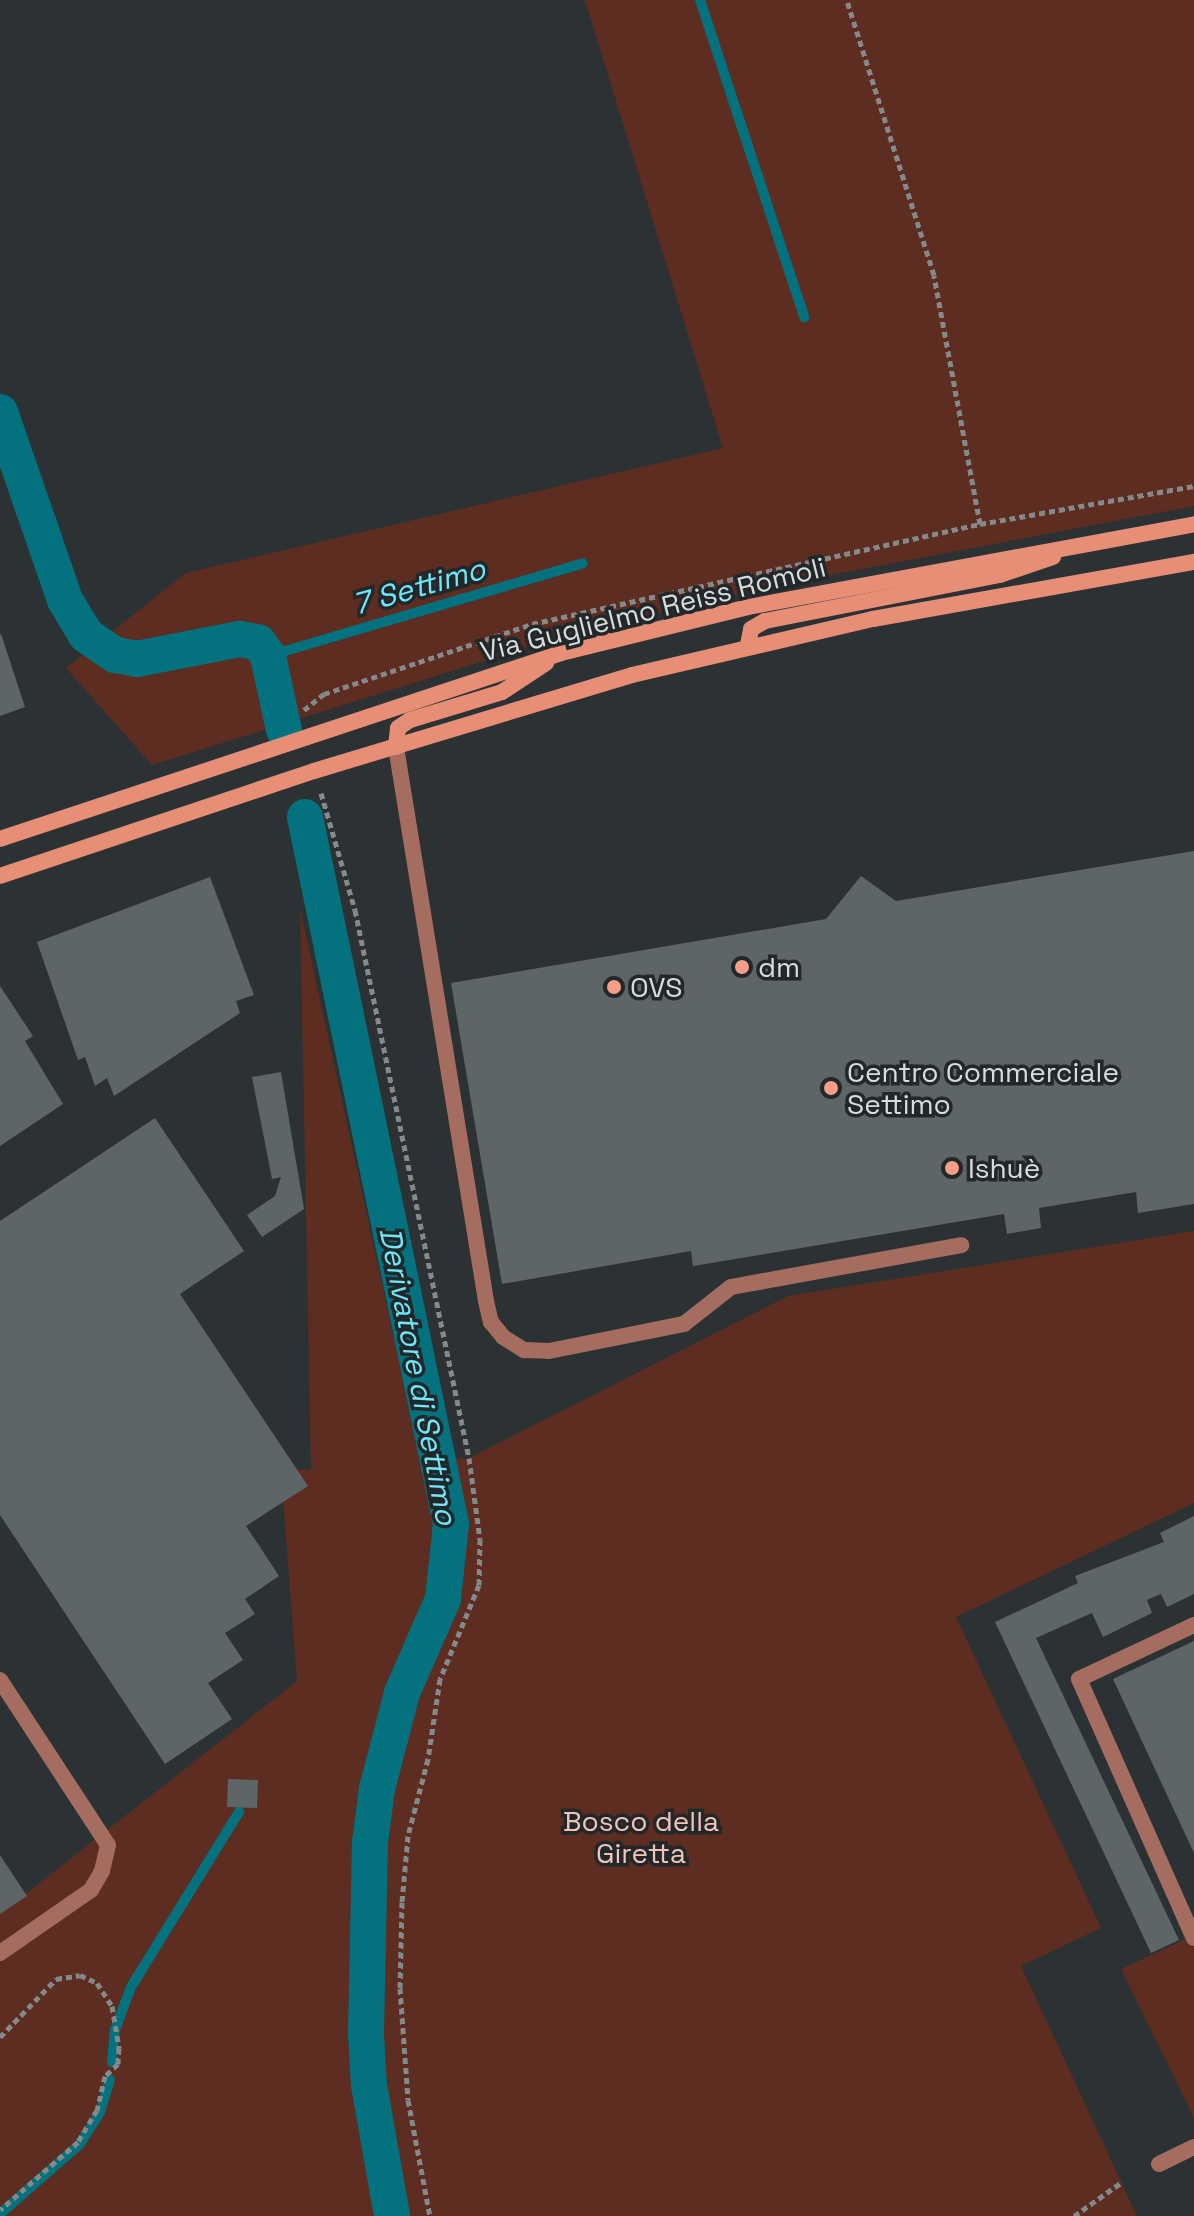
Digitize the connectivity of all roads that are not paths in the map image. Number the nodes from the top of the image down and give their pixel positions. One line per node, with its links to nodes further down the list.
1 (1194, 524): 2 (street, Via Guglielmo Reiss Romoli)
2 (1108, 538): 4 (street); 5 (street, Via Guglielmo Reiss Romoli)
3 (1194, 562): 4 (street, Via Guglielmo Reiss Romoli)
4 (748, 645): 6 (street, Via Guglielmo Reiss Romoli)
5 (561, 653): 6 (street); 7 (street, Via Guglielmo Reiss Romoli)
6 (396, 747): 8 (street, Via Guglielmo Reiss Romoli); 9 (street)
7 (0, 839)
8 (0, 876)
9 (961, 1245)
10 (1194, 1625): 12 (street)
11 (0, 1680): 13 (street)
12 (1194, 1938)
13 (0, 1953)
14 (1194, 2147): 15 (street)
15 (1159, 2164)

